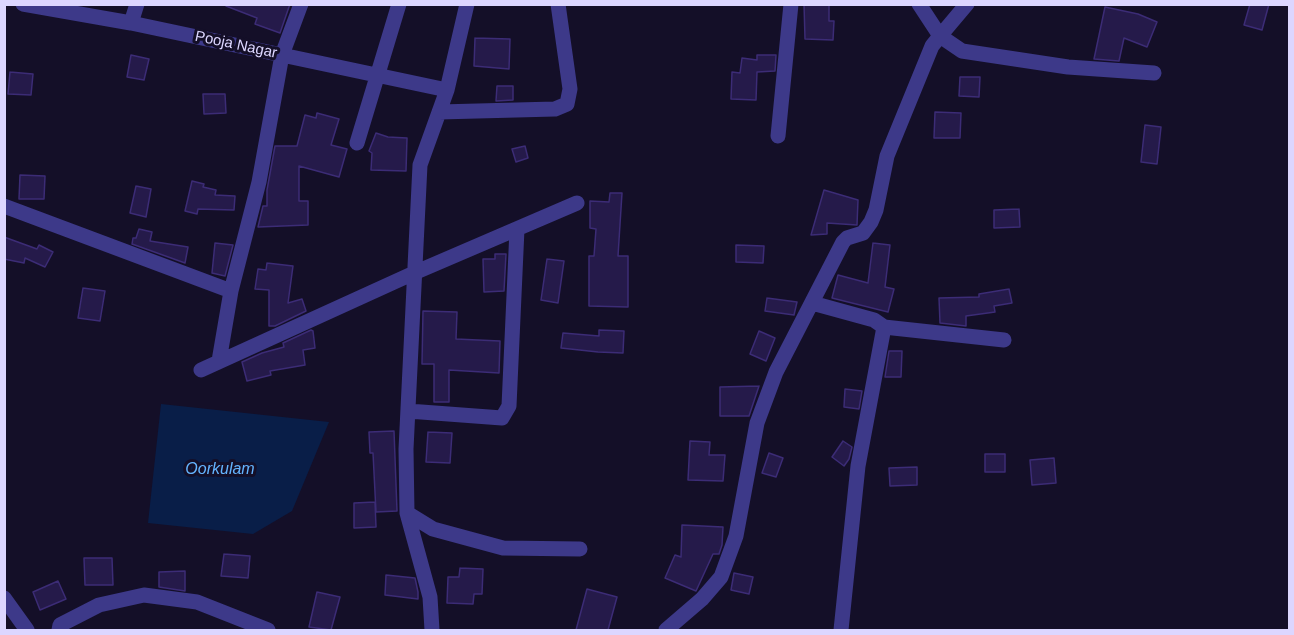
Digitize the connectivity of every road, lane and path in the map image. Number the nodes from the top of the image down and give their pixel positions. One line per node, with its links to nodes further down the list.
1 (23, 4): 10 (street, Pooja Nagar)
2 (137, 4): 10 (street)
3 (300, 4): 12 (street)
4 (399, 4): 14 (street)
5 (467, 4): 15 (street)
6 (558, 4): 16 (street)
7 (790, 4): 17 (street)
8 (919, 4): 11 (street)
9 (967, 4): 11 (street)
10 (130, 23): 12 (street, Pooja Nagar)
11 (940, 36): 13 (street); 24 (street)
12 (282, 55): 14 (street, Pooja Nagar); 23 (street)
13 (1154, 73)
14 (376, 75): 15 (street, Pooja Nagar); 18 (street)
15 (447, 90): 16 (street)
16 (439, 112): 22 (street)
17 (778, 136)
18 (357, 143)
19 (578, 203): 21 (street)
20 (4, 206): 23 (street)
21 (517, 229): 22 (street); 29 (street)
22 (414, 273): 27 (street); 29 (street)
23 (231, 291): 27 (street)
24 (812, 303): 25 (street); 37 (street)
25 (884, 327): 26 (street); 38 (street)
26 (1004, 340)
27 (219, 360): 28 (street)
28 (201, 370)
29 (408, 411): 30 (street)
30 (407, 513): 31 (street); 36 (street)
31 (580, 549)
32 (4, 598): 33 (street)
33 (27, 630)
34 (59, 630): 35 (street)
35 (268, 630)
36 (432, 630)
37 (666, 630)
38 (841, 630)

